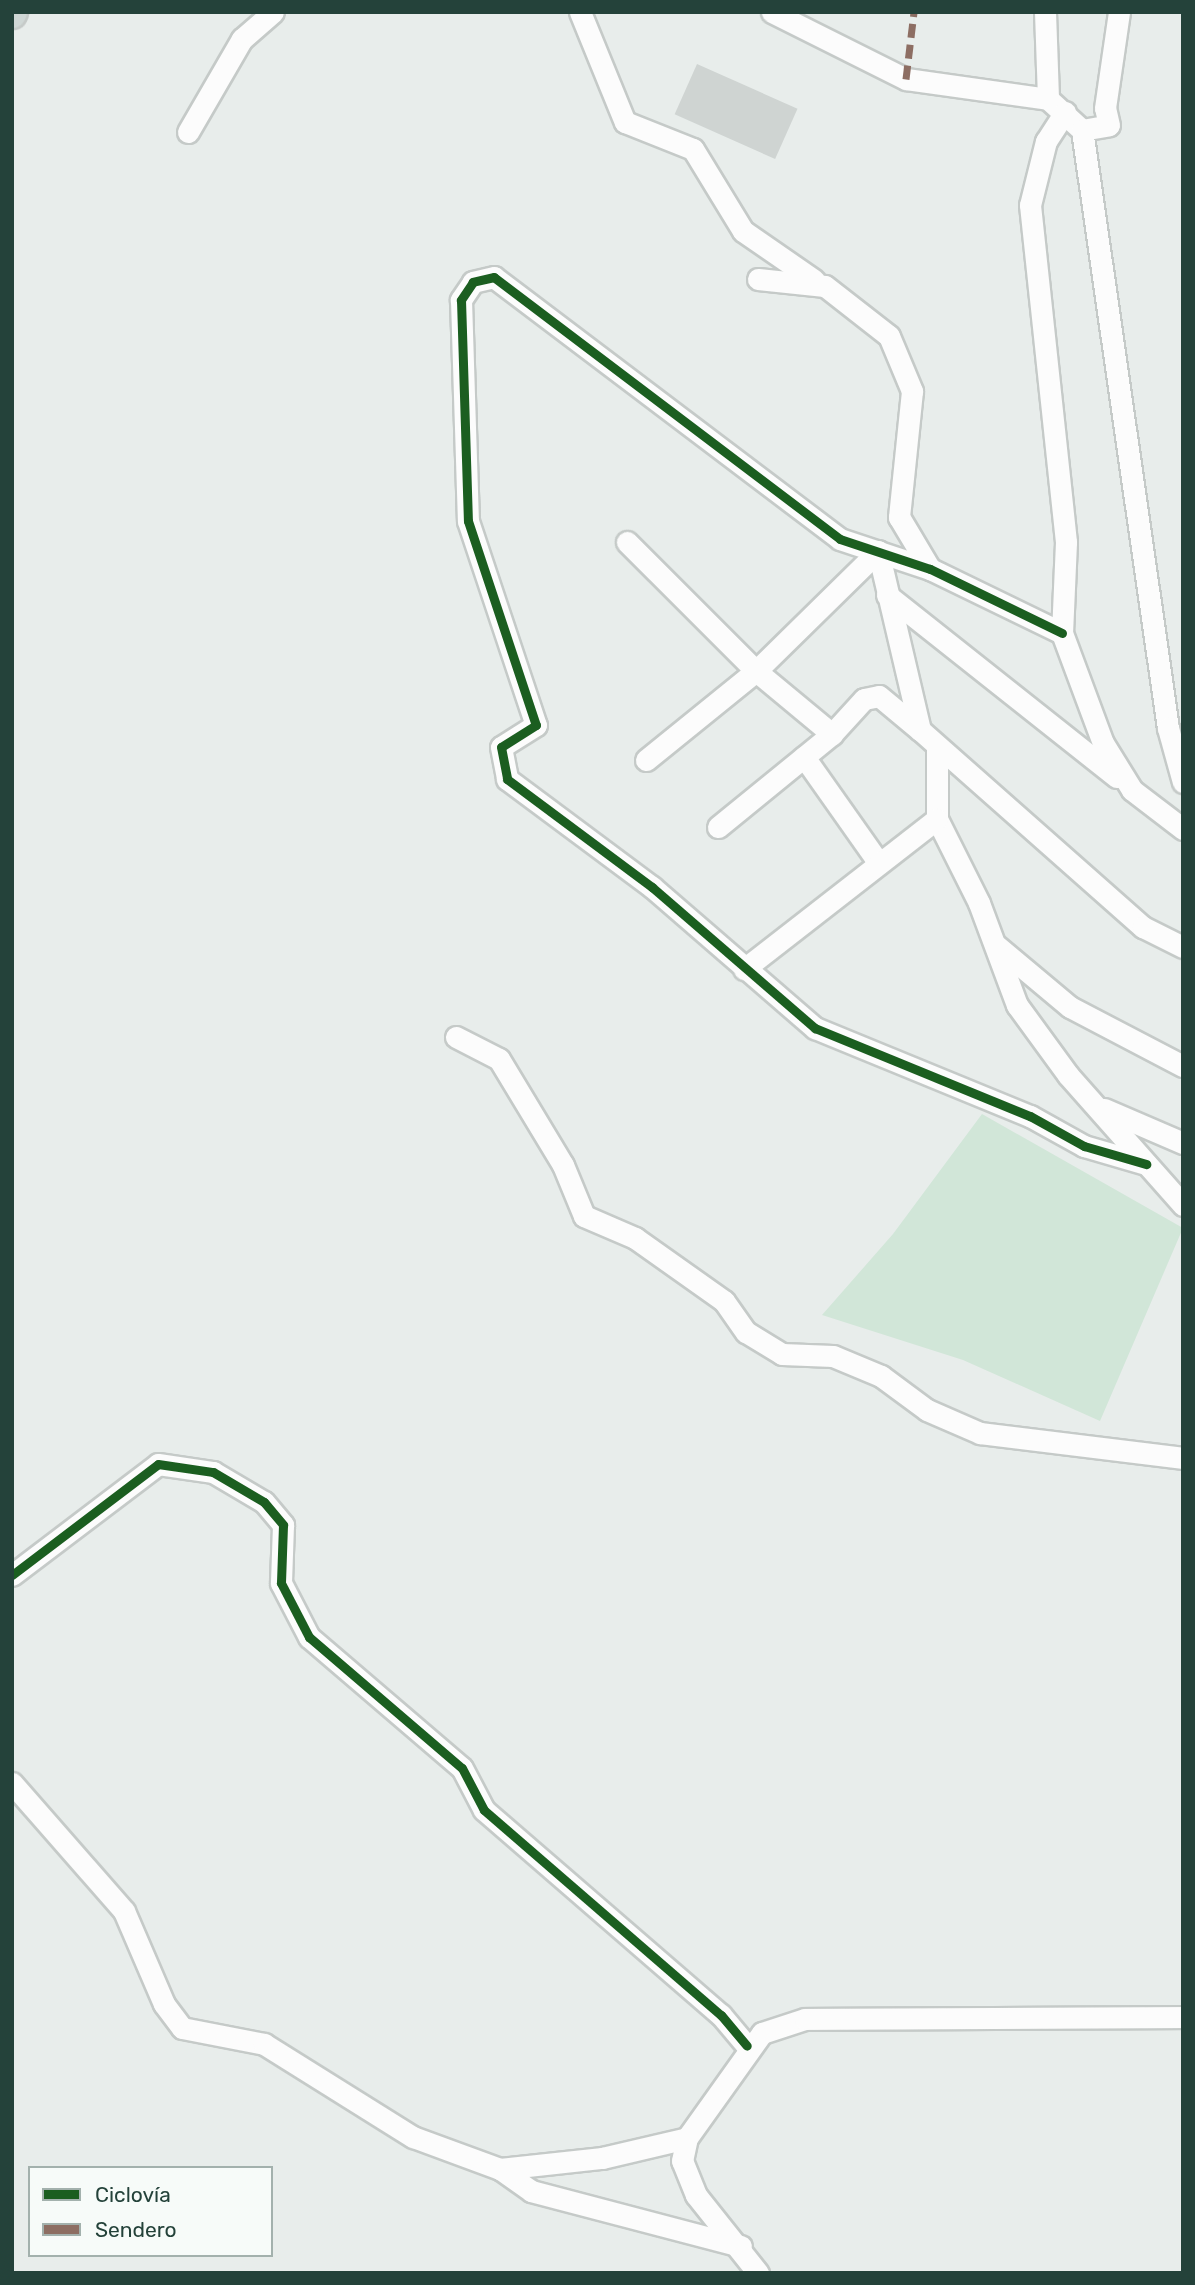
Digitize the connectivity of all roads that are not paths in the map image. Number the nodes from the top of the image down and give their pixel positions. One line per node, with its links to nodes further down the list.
1 (273, 12): 9 (street)
2 (580, 12): 11 (street)
3 (772, 12): 6 (street)
4 (1045, 12): 6 (street)
5 (1119, 12): 8 (street)
6 (1048, 99): 7 (street)
7 (1065, 112): 8 (street); 16 (street)
8 (1082, 130): 23 (street)
9 (188, 132)
10 (758, 279): 11 (street)
11 (825, 286): 14 (street)
12 (627, 542): 17 (street)
13 (878, 551): 14 (street); 15 (street); 17 (street); 31 (street)
14 (930, 569): 16 (street)
15 (887, 595): 18 (street); 24 (street)
16 (1062, 633): 24 (street)
17 (756, 671): 19 (street); 22 (street)
18 (920, 730): 19 (street); 20 (street)
19 (832, 734): 21 (street)
20 (937, 750): 25 (street); 30 (street)
21 (804, 757): 26 (street); 28 (street)
22 (646, 760)
23 (1183, 782)
24 (1132, 790): 27 (street)
25 (937, 819): 28 (street); 29 (street)
26 (718, 827)
27 (1183, 829)
28 (878, 862): 31 (street)
29 (997, 946): 33 (street); 34 (street)
30 (1183, 947)
31 (744, 969): 36 (street)
32 (456, 1037): 38 (street)
33 (1183, 1066)
34 (1098, 1107): 35 (street); 36 (street)
35 (1183, 1143)
36 (1146, 1164): 37 (street)
37 (1183, 1205)
38 (1183, 1458)
39 (12, 1575): 42 (street)
40 (12, 1783): 44 (street)
41 (1183, 2017): 42 (street)
42 (747, 2046): 43 (street)
43 (687, 2138): 44 (street); 45 (street)
44 (500, 2169): 45 (street)
45 (741, 2246): 46 (street)
46 (758, 2273)

